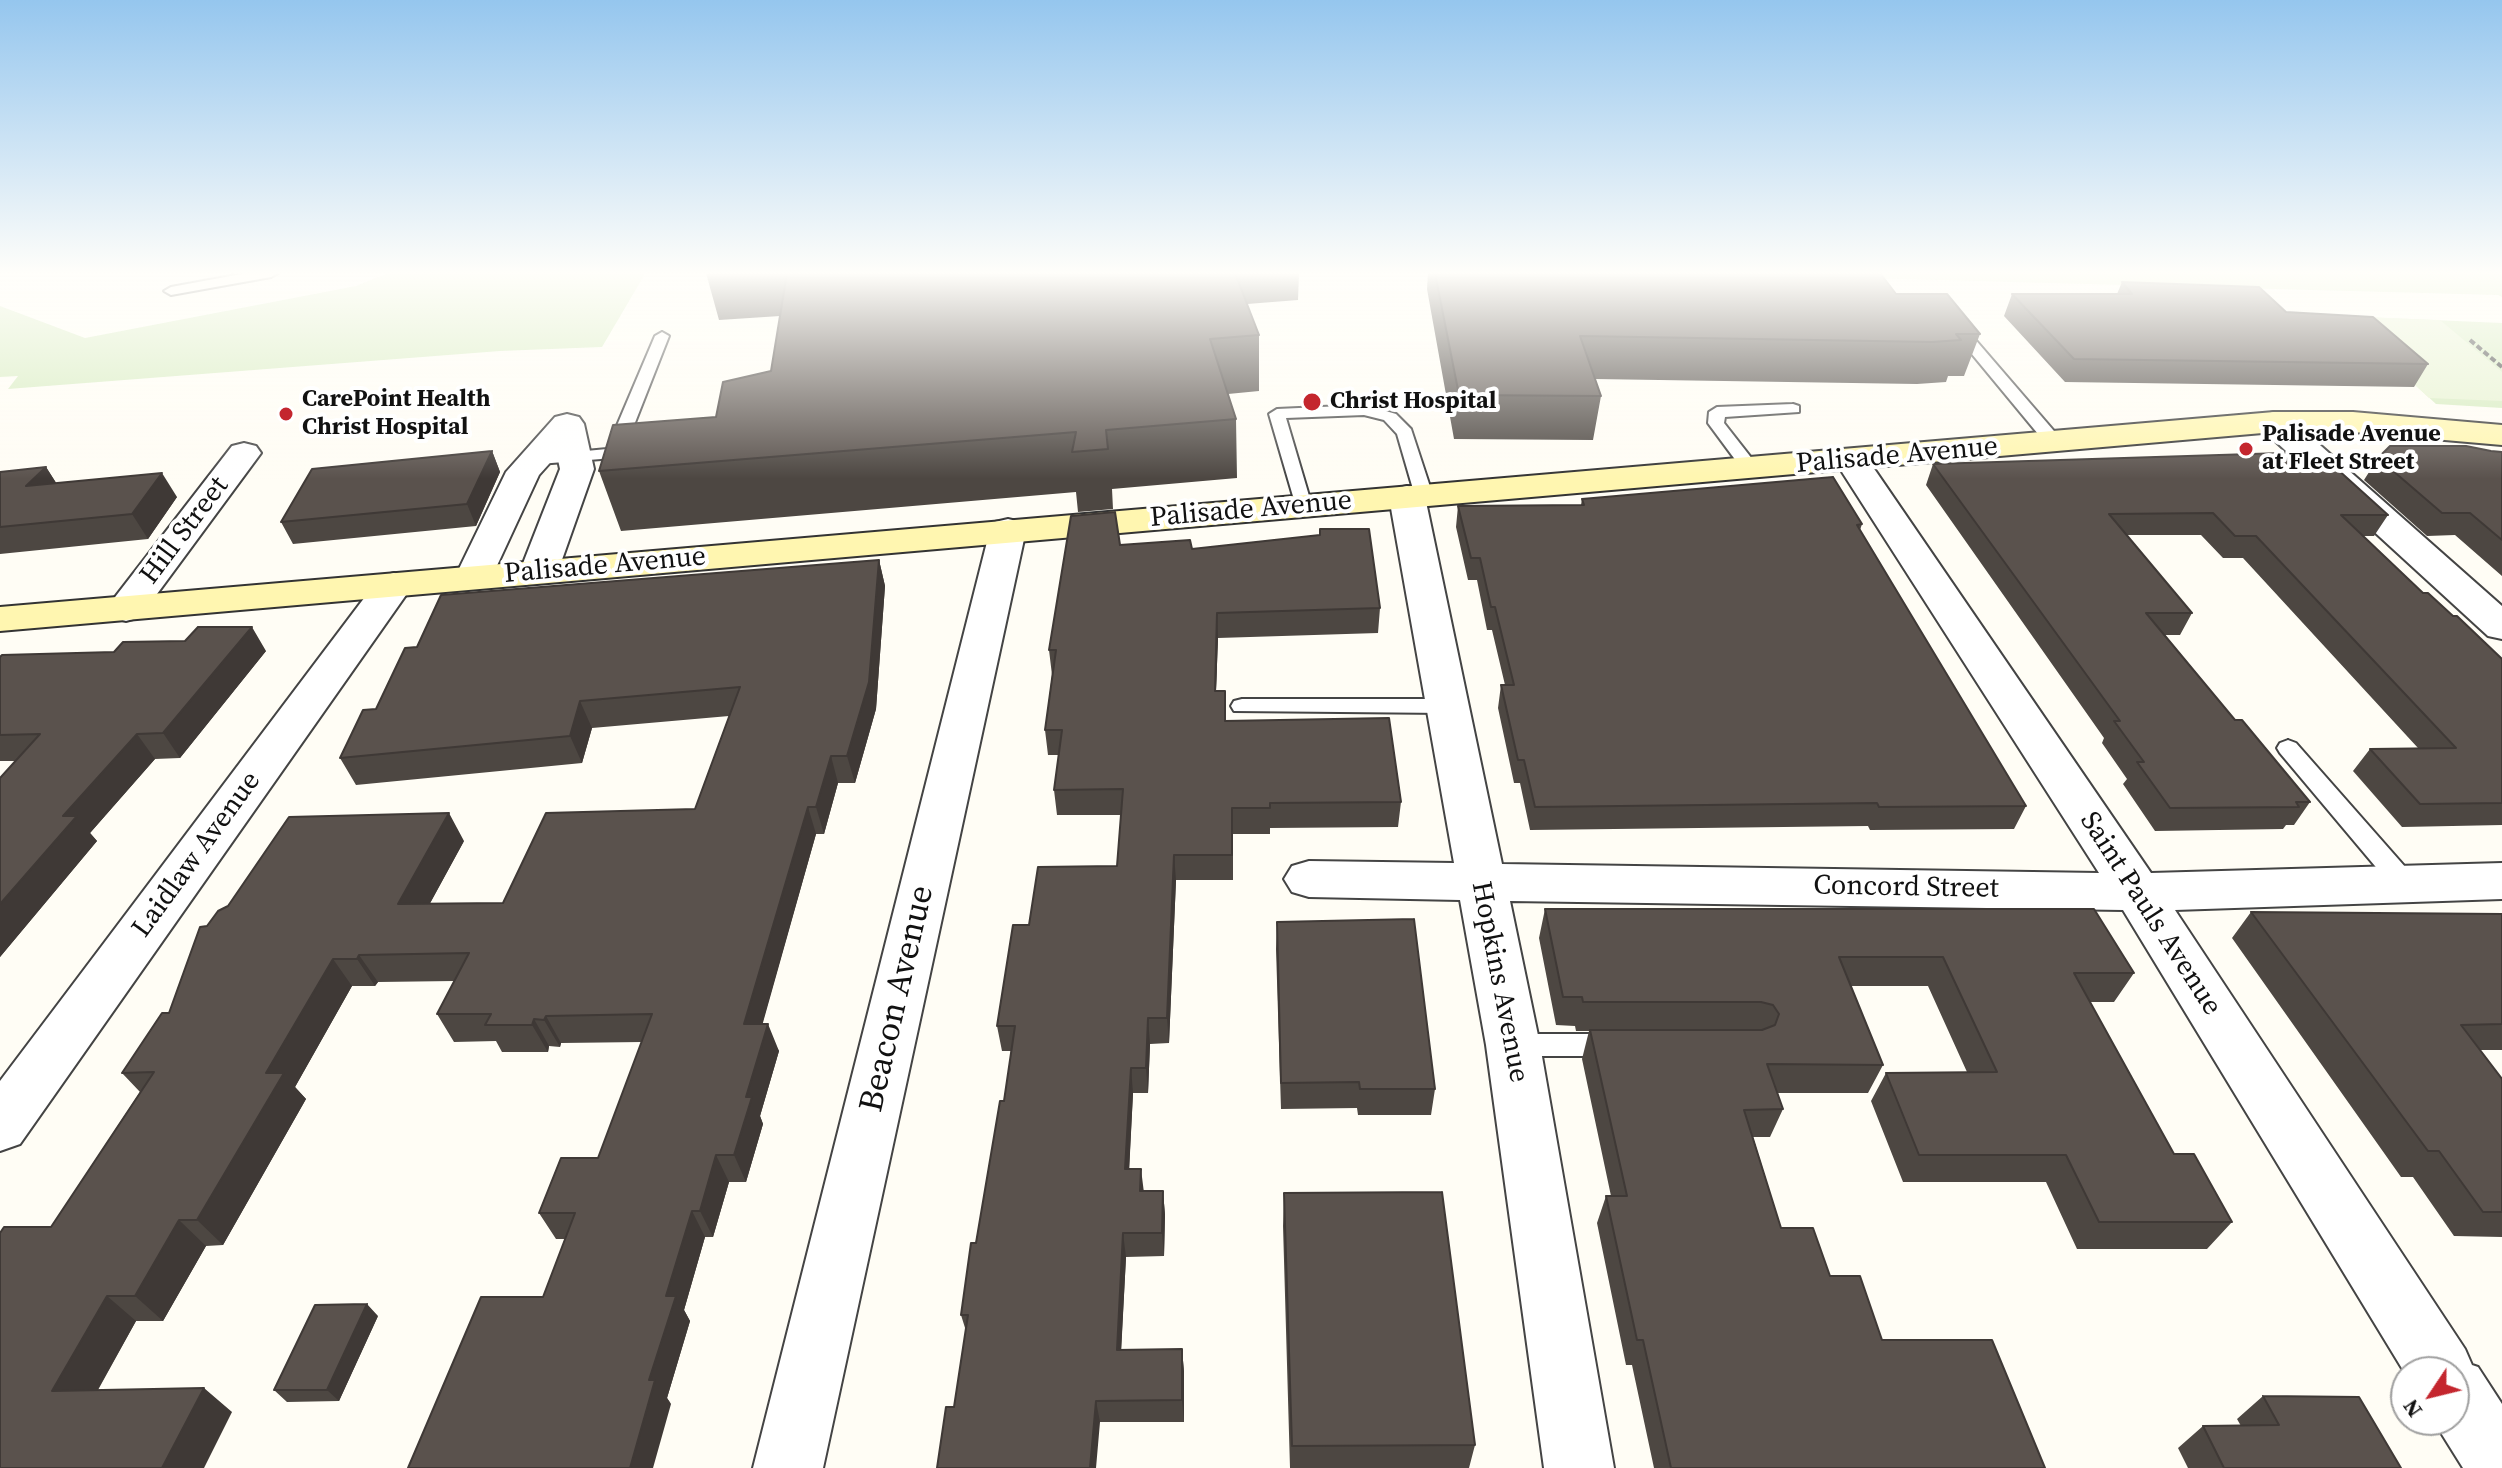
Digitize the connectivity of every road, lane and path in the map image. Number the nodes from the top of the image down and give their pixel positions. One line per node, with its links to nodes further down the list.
1 (660, 342): 11 (lane)
2 (1969, 342): 8 (lane)
3 (2472, 342): 4 (path)
4 (2502, 367)
5 (1793, 409): 14 (lane)
6 (2274, 422): 7 (main road, Palisade Avenue); 8 (main road, Palisade Avenue); 23 (street)
7 (2502, 435)
8 (2054, 442): 13 (main road, Palisade Avenue)
9 (657, 450): 11 (lane)
10 (244, 453): 21 (street, Hill Street)
11 (614, 454): 12 (lane)
12 (575, 458): 18 (street); 19 (street)
13 (1852, 461): 14 (main road, Palisade Avenue); 31 (street, Saint Pauls Avenue)
14 (1751, 469): 15 (main road, Palisade Avenue)
15 (1415, 497): 16 (main road, Palisade Avenue); 16 (lane); 25 (street, Hopkins Avenue)
16 (1303, 506): 17 (main road, Palisade Avenue)
17 (1008, 530): 18 (main road, Palisade Avenue); 38 (street, Beacon Avenue)
18 (539, 571): 19 (main road, Palisade Avenue)
19 (474, 577): 20 (main road, Palisade Avenue)
20 (394, 585): 21 (main road, Palisade Avenue); 34 (street, Laidlaw Avenue)
21 (126, 609): 22 (main road, Palisade Avenue)
22 (0, 619)
23 (2502, 627)
24 (1242, 706): 25 (lane)
25 (1446, 706): 28 (street, Hopkins Avenue)
26 (2288, 748): 30 (lane)
27 (1309, 879): 28 (street, Concord Street)
28 (1480, 880): 31 (street, Concord Street); 32 (street, Hopkins Avenue)
29 (2502, 881): 30 (street, Concord Street)
30 (2405, 884): 31 (street, Concord Street)
31 (2137, 892): 35 (street, Saint Pauls Avenue)
32 (1513, 1045): 33 (lane); 39 (street, Hopkins Avenue)
33 (1641, 1045)
34 (0, 1126)
35 (2432, 1356)
36 (2470, 1416): 37 (street)
37 (2502, 1467)
38 (788, 1468)
39 (1579, 1468)

